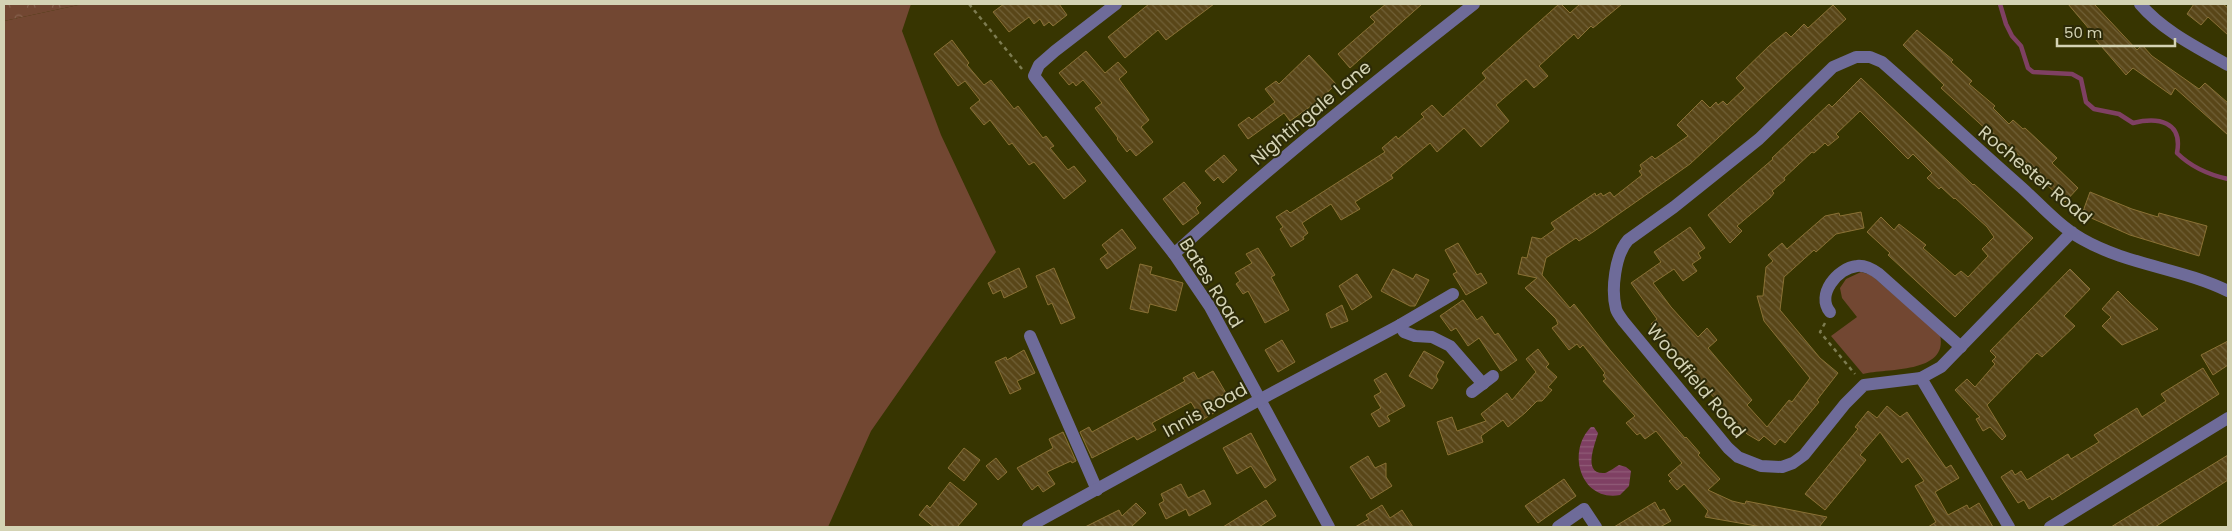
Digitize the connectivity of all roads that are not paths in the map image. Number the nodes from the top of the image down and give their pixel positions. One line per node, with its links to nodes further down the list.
1 (1116, 4): 7 (street, Bates Road)
2 (1474, 4): 7 (street, Nightingale Lane)
3 (2140, 4): 5 (street)
4 (1870, 57): 6 (street, Rochester Road); 14 (street, Woodfield Road)
5 (2228, 65)
6 (2072, 232): 8 (street, Rochester Road); 13 (street)
7 (1174, 254): 16 (street, Bates Road)
8 (2228, 291)
9 (1453, 294): 11 (street, Innis Road)
10 (1830, 312): 13 (street)
11 (1400, 325): 15 (street); 16 (street, Innis Road)
12 (1030, 336): 18 (street)
13 (1961, 347): 14 (street)
14 (1921, 378): 23 (street)
15 (1472, 392)
16 (1259, 400): 18 (street, Innis Road); 21 (street, Bates Road)
17 (2228, 418): 24 (street)
18 (1097, 490): 20 (street, Innis Road)
19 (1558, 526): 22 (street)
20 (1028, 527)
21 (1329, 527)
22 (1596, 527)
23 (2009, 527)
24 (2050, 527)

